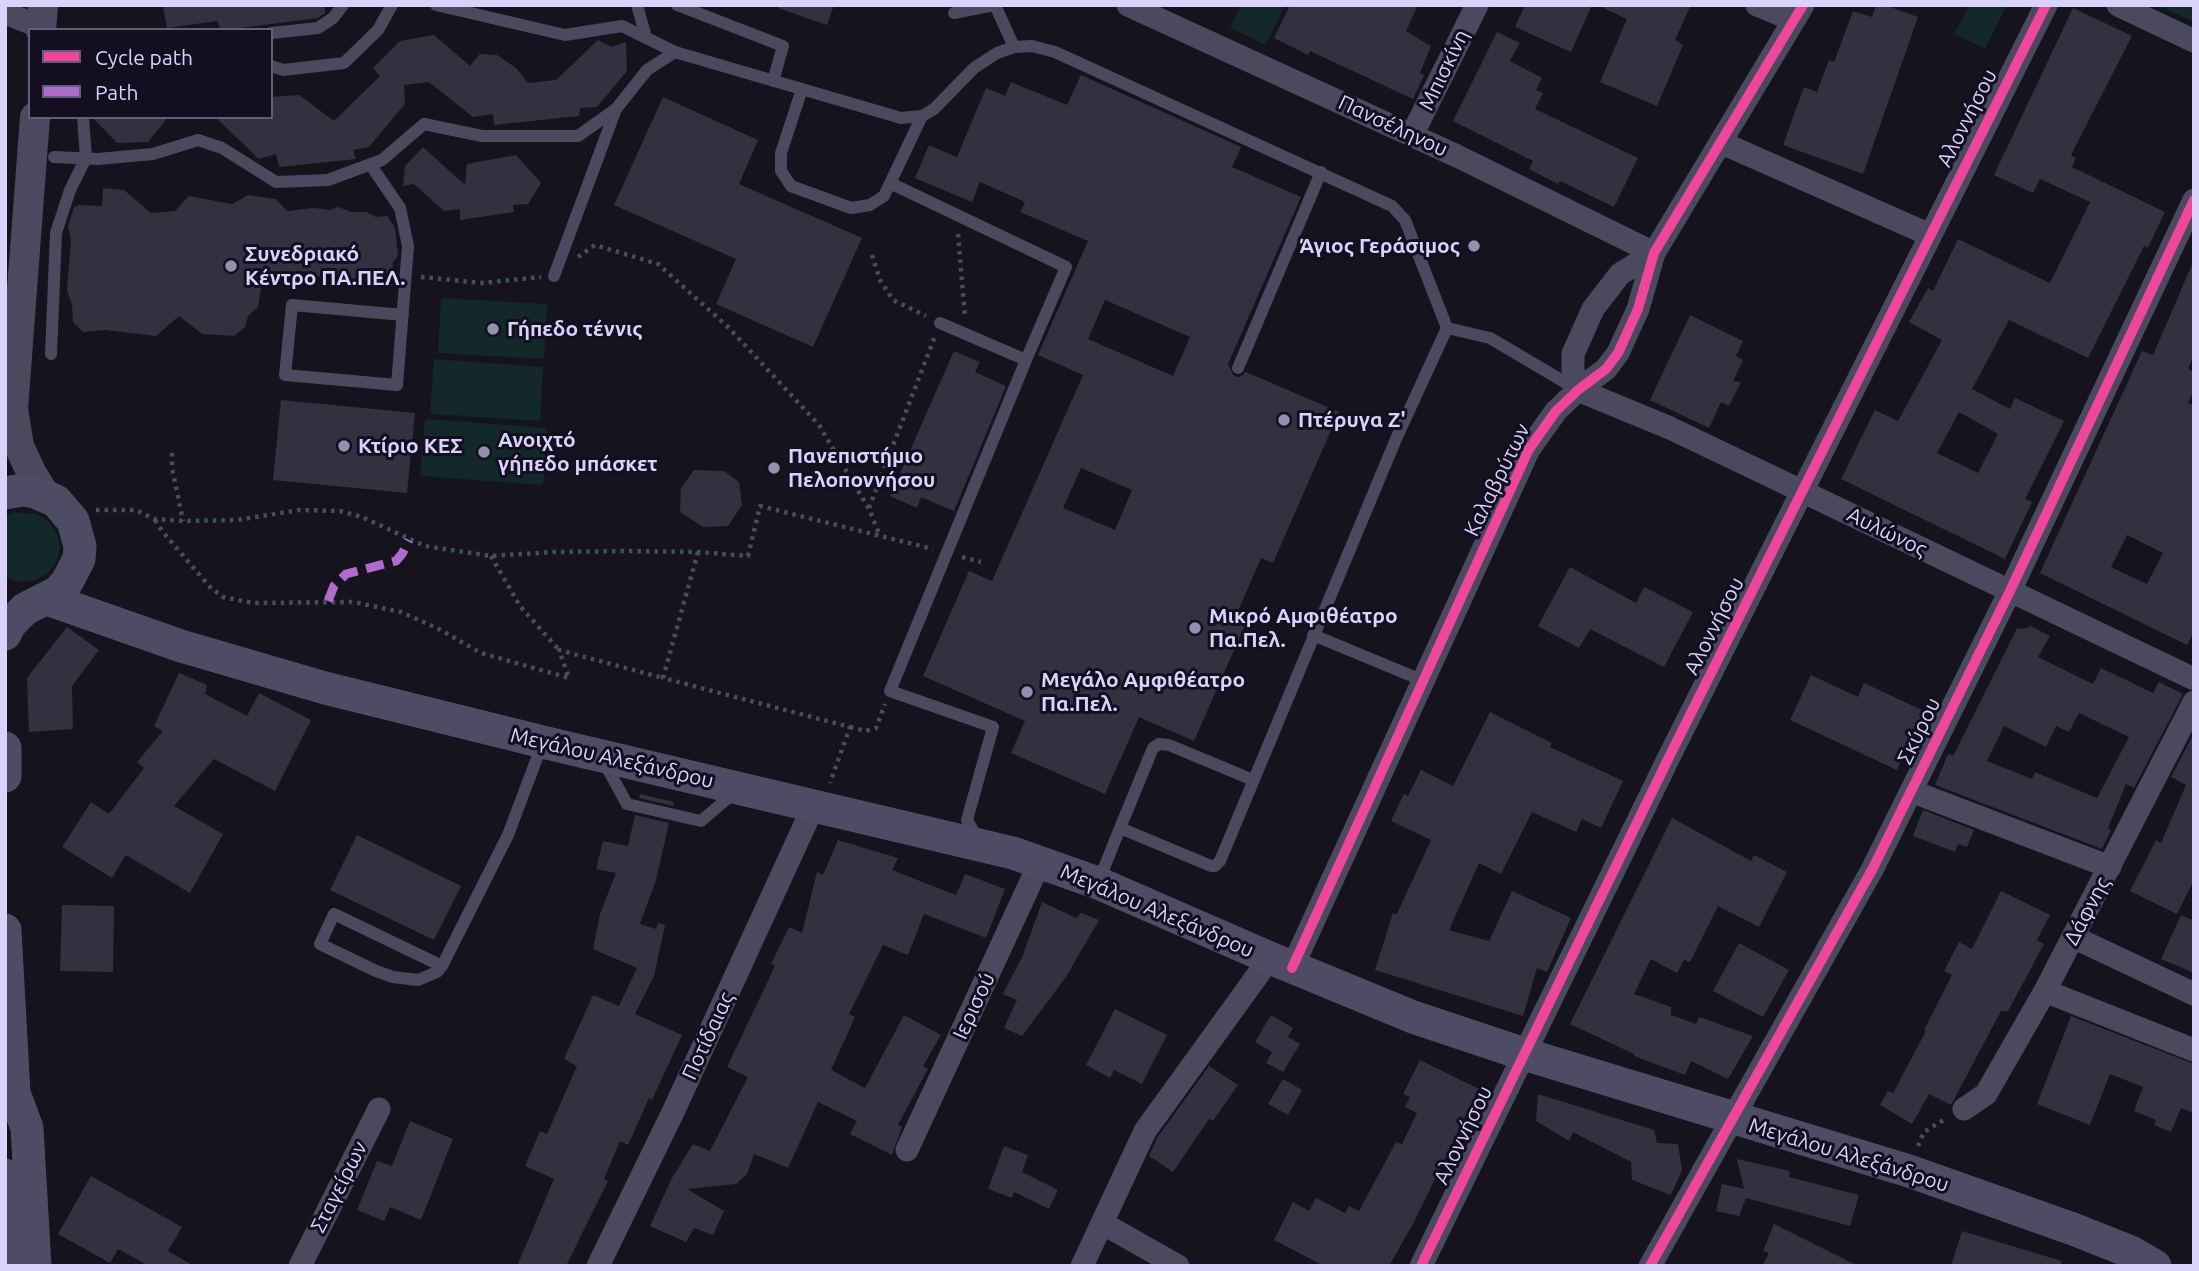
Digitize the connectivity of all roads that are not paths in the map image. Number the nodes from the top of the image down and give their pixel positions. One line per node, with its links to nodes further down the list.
1 (343, 5): 16 (lane)
2 (393, 5): 21 (lane)
3 (436, 5): 17 (lane)
4 (637, 5): 17 (lane)
5 (677, 5): 22 (lane)
6 (994, 5): 13 (lane); 19 (lane)
7 (1128, 5): 28 (street, Πανσέληνου)
8 (1477, 5): 28 (street, Μπισκίνη)
9 (1757, 5): 14 (street)
10 (2046, 5): 36 (street, Αλοννήσου)
11 (2118, 5): 18 (street)
12 (5, 13): 15 (street)
13 (954, 13)
14 (1798, 13): 29 (street, Καλαβρύτων)
15 (42, 21)
16 (273, 33)
17 (646, 37): 20 (lane)
18 (2194, 41)
19 (1014, 47): 25 (lane); 33 (lane)
20 (675, 52): 22 (lane); 24 (lane)
21 (273, 67)
22 (773, 80): 23 (lane)
23 (802, 89): 25 (lane); 34 (lane)
24 (616, 109): 32 (lane); 38 (lane)
25 (922, 116): 34 (lane)
26 (35, 119): 46 (street)
27 (83, 119): 31 (lane)
28 (1412, 135): 37 (street, Πανσέληνου)
29 (1721, 143): 36 (street); 37 (street, Καλαβρύτων)
30 (54, 157): 31 (lane)
31 (86, 158): 32 (lane); 42 (lane)
32 (370, 164): 39 (lane)
33 (1321, 172): 41 (lane); 44 (lane)
34 (890, 183): 43 (lane)
35 (2194, 200): 52 (street, Σκύρου)
36 (1930, 235): 48 (street, Αλοννήσου)
37 (1654, 253): 45 (street, Καλαβρύτων); 45 (street)
38 (554, 276)
39 (403, 315): 39 (lane)
40 (940, 323): 43 (lane)
41 (1447, 328): 45 (lane); 56 (lane)
42 (51, 354)
43 (1026, 360): 67 (lane)
44 (1238, 368)
45 (1578, 390): 48 (street, Αυλώνος); 58 (street, Καλαβρύτων)
46 (13, 409): 47 (street); 50 (street)
47 (5, 440)
48 (1803, 491): 52 (street, Αυλώνος); 78 (street, Αλοννήσου)
49 (5, 493): 50 (main road)
50 (45, 495): 51 (main road)
51 (79, 545): 53 (main road); 54 (main road)
52 (2010, 591): 57 (street, Αυλώνος); 64 (street, Σκύρου)
53 (29, 601): 54 (main road, Μεγάλου Αλεξάνδρου); 55 (main road)
54 (137, 631): 60 (main road, Μεγάλου Αλεξάνδρου)
55 (5, 634)
56 (1313, 635): 58 (lane); 63 (lane)
57 (2194, 678)
58 (1424, 681): 73 (street, Καλαβρύτων)
59 (2194, 702): 69 (street, Δάφνης)
60 (543, 742): 65 (main road, Μεγάλου Αλεξάνδρου); 74 (lane)
61 (5, 748): 62 (main road)
62 (5, 776)
63 (1253, 780): 66 (lane); 66 (lane)
64 (1911, 791): 69 (street); 83 (street, Σκύρου)
65 (814, 805): 67 (main road, Μεγάλου Αλεξάνδρου); 90 (street, Ποτίδαιας)
66 (1120, 828): 70 (lane)
67 (980, 844): 68 (main road, Μεγάλου Αλεξάνδρου)
68 (1040, 862): 70 (main road, Μεγάλου Αλεξάνδρου); 84 (street, Ιερισού)
69 (2110, 867): 72 (street, Δάφνης)
70 (1098, 883): 73 (main road, Μεγάλου Αλεξάνδρου)
71 (5, 930): 79 (main road)
72 (2073, 937): 75 (street, Δάφνης); 76 (street)
73 (1281, 963): 78 (main road, Μεγάλου Αλεξάνδρου); 86 (street, Καλαβρύτων)
74 (442, 966): 74 (lane)
75 (2045, 991): 77 (street); 82 (street, Δάφνης)
76 (2194, 994)
77 (2194, 1050)
78 (1524, 1054): 83 (main road, Μεγάλου Αλεξάνδρου); 93 (street, Αλοννήσου)
79 (8, 1059): 80 (main road)
80 (9, 1106): 88 (main road)
81 (379, 1109): 89 (street, Σταγείρων)
82 (1964, 1109)
83 (1731, 1118): 94 (street, Σκύρου); 95 (main road, Μεγάλου Αλεξάνδρου)
84 (907, 1150)
85 (5, 1175): 87 (main road)
86 (1102, 1223): 91 (street, Καλαβρύτων); 92 (street)
87 (9, 1266)
88 (35, 1266)
89 (300, 1266)
90 (598, 1266)
91 (1082, 1266)
92 (1178, 1266)
93 (1421, 1266)
94 (1650, 1266)
95 (2154, 1266)

